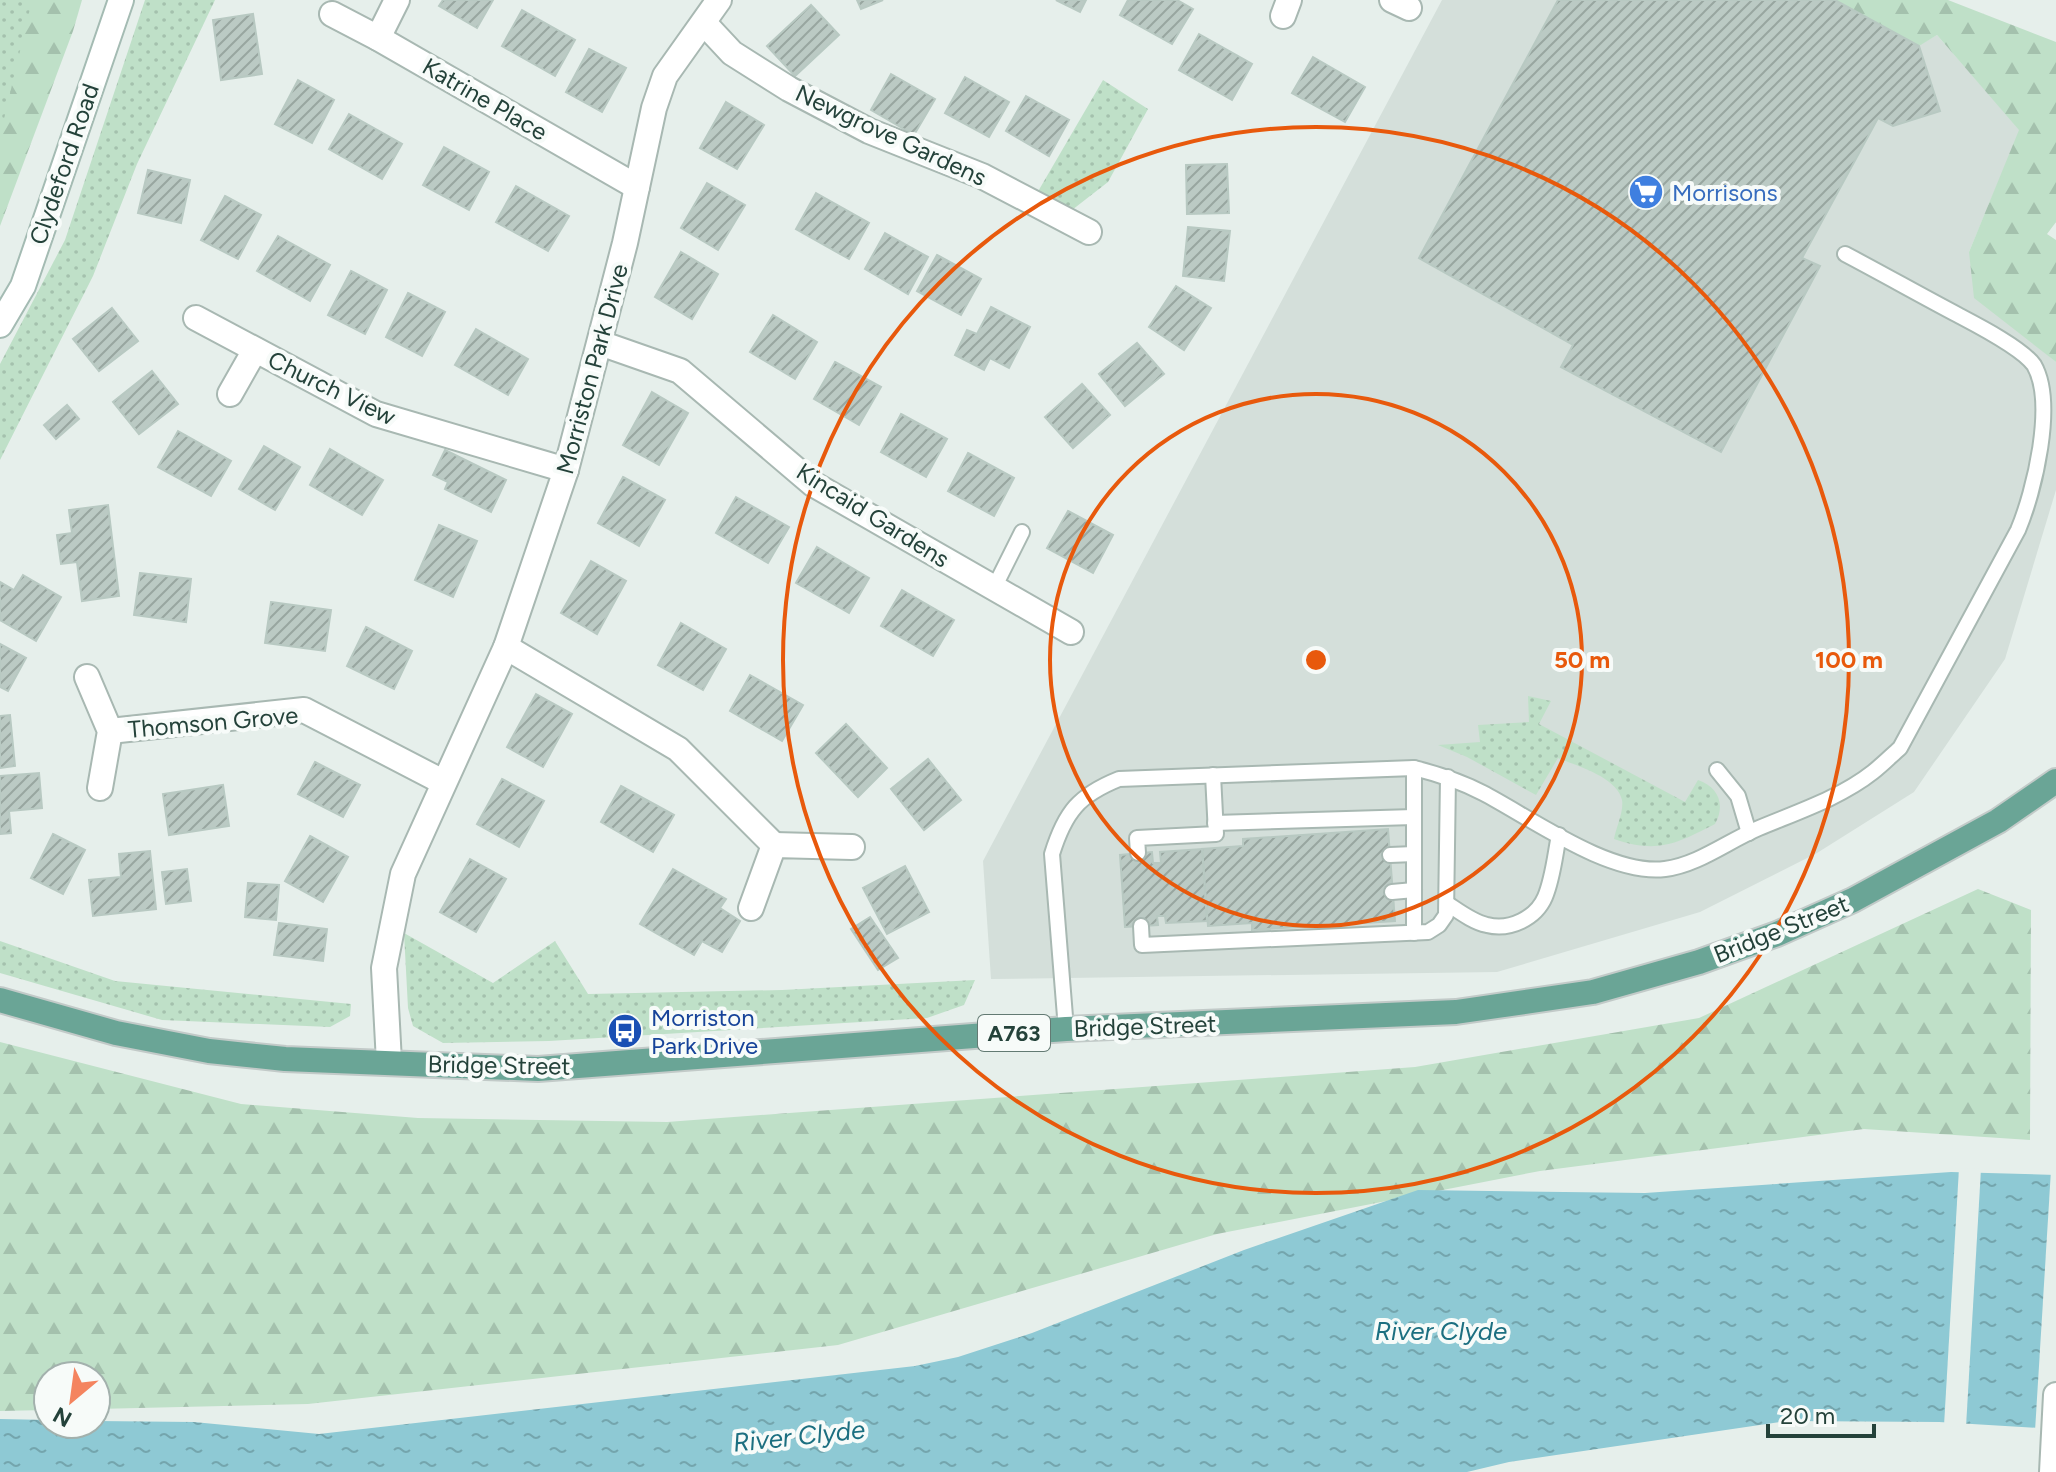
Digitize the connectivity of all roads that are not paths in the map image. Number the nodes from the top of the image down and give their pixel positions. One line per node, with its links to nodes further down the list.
1 (121, 0): 11 (street, Clydeford Road)
2 (397, 0): 6 (street)
3 (719, 0): 5 (street, Morriston Park Drive)
4 (332, 14): 6 (street, Katrine Place)
5 (704, 23): 7 (street, Morriston Park Drive); 8 (street, Newgrove Gardens)
6 (378, 38): 7 (street, Katrine Place)
7 (637, 187): 12 (street, Morriston Park Drive)
8 (1089, 232)
9 (1845, 254): 30 (lane)
10 (196, 318): 13 (street, Church View)
11 (0, 325)
12 (600, 343): 15 (street, Morriston Park Drive); 17 (street, Kincaid Gardens)
13 (255, 350): 14 (street); 15 (street, Church View)
14 (230, 394)
15 (566, 470): 19 (street, Morriston Park Drive)
16 (1022, 532): 17 (lane)
17 (994, 588): 18 (street, Kincaid Gardens)
18 (1071, 632)
19 (506, 647): 27 (street, Morriston Park Drive); 33 (street)
20 (87, 677): 21 (street)
21 (110, 731): 27 (street, Thomson Grove); 28 (street)
22 (1414, 768): 24 (lane); 25 (lane); 29 (lane)
23 (1717, 770): 30 (lane)
24 (1213, 775): 31 (lane); 47 (lane)
25 (1448, 777): 32 (lane); 40 (lane)
26 (2056, 781): 47 (main road, Bridge Street / A763)
27 (443, 782): 48 (street, Morriston Park Drive)
28 (100, 788)
29 (1414, 817): 31 (lane); 36 (lane)
30 (1749, 833): 32 (lane)
31 (1216, 835): 35 (lane)
32 (1559, 835): 40 (lane)
33 (774, 845): 34 (street); 41 (street)
34 (852, 847)
35 (1138, 853)
36 (1414, 854): 37 (lane); 38 (lane)
37 (1390, 855)
38 (1414, 890): 39 (lane); 44 (lane)
39 (1392, 892)
40 (1448, 904): 44 (lane)
41 (751, 908)
42 (1223, 925): 45 (lane)
43 (1141, 926): 45 (lane)
44 (1414, 933): 45 (lane)
45 (1224, 941)
46 (0, 1000): 48 (main road, Bridge Street / A763)
47 (1066, 1029): 48 (main road, Bridge Street / A763)
48 (389, 1062)
49 (2056, 1395): 50 (street)
50 (2052, 1472)

